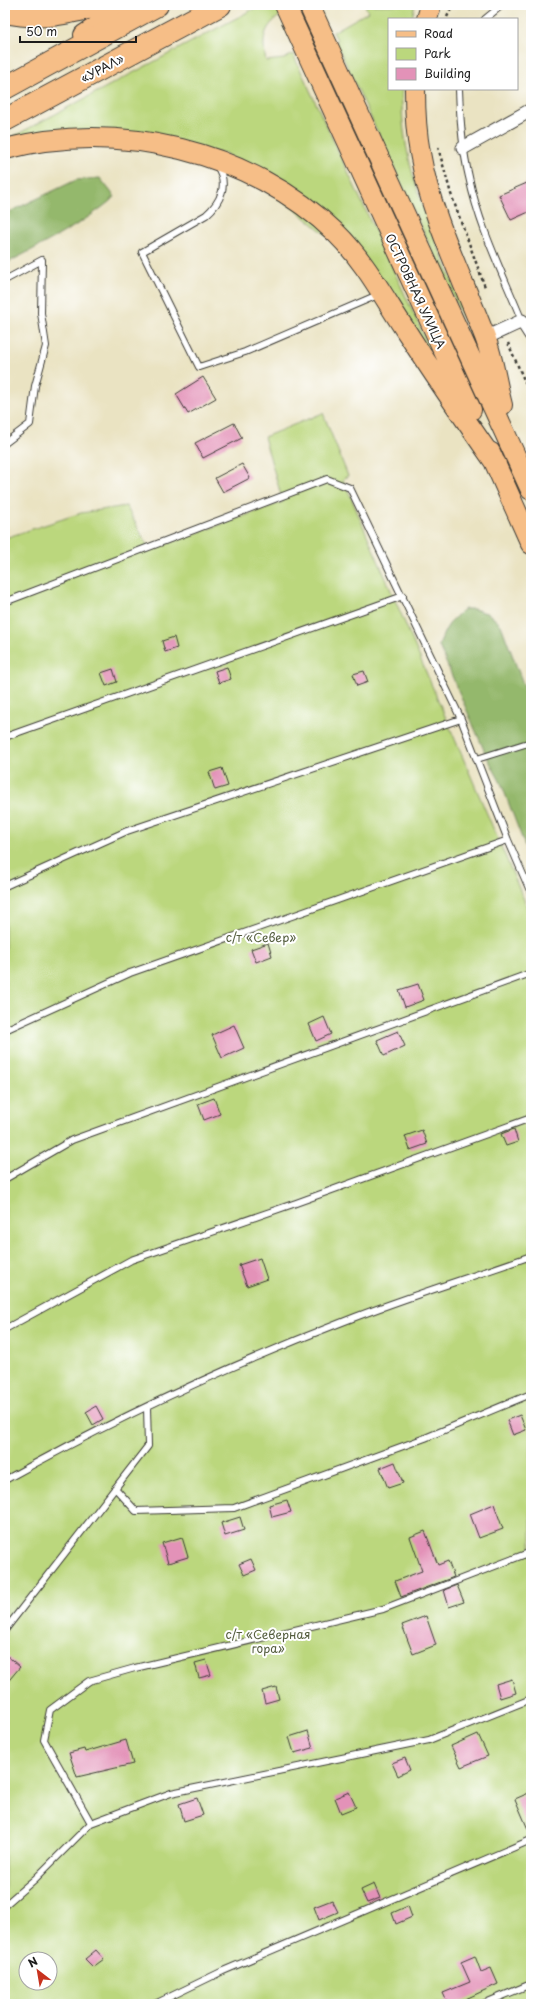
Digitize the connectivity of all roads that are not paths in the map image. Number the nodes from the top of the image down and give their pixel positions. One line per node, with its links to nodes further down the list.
1 (105, 5): 9 (main road)
2 (129, 5): 12 (main road)
3 (157, 5): 12 (highway)
4 (220, 5): 16 (highway, «УРАЛ»)
5 (285, 5): 27 (main road, ОСТРОВНАЯ УЛИЦА)
6 (309, 5): 26 (main road, ОСТРОВНАЯ УЛИЦА)
7 (430, 5): 10 (main road)
8 (502, 5): 11 (lane)
9 (5, 13)
10 (427, 18)
11 (486, 18)
12 (7, 87)
13 (415, 90): 24 (main road)
14 (459, 90): 17 (lane)
15 (531, 110): 17 (street)
16 (5, 120)
17 (463, 148): 22 (lane)
18 (5, 149): 19 (main road)
19 (213, 159): 21 (main road); 21 (lane)
20 (5, 280): 25 (lane)
21 (383, 293): 27 (main road)
22 (522, 321): 23 (street); 24 (street)
23 (531, 335)
24 (485, 338): 26 (main road)
25 (5, 443)
26 (515, 455): 28 (main road, ОСТРОВНАЯ УЛИЦА)
27 (496, 464): 29 (main road, ОСТРОВНАЯ УЛИЦА)
28 (531, 490)
29 (531, 544)
30 (403, 596): 31 (lane); 32 (lane); 33 (lane)
31 (5, 602)
32 (461, 719): 35 (lane); 37 (lane)
33 (5, 737)
34 (531, 742): 35 (lane)
35 (477, 759): 36 (lane)
36 (508, 840): 38 (lane); 40 (lane)
37 (5, 886)
38 (531, 893)
39 (531, 973): 42 (lane)
40 (5, 1030)
41 (531, 1118): 44 (lane)
42 (5, 1179)
43 (531, 1256): 46 (lane)
44 (5, 1329)
45 (531, 1394): 48 (lane)
46 (147, 1407): 47 (lane); 48 (lane)
47 (5, 1480)
48 (116, 1488): 50 (lane)
49 (531, 1552): 52 (lane)
50 (5, 1630)
51 (531, 1699): 52 (lane)
52 (91, 1823): 54 (lane)
53 (531, 1840): 56 (lane)
54 (5, 1905)
55 (531, 1984): 57 (lane)
56 (156, 2004)
57 (482, 2004)

